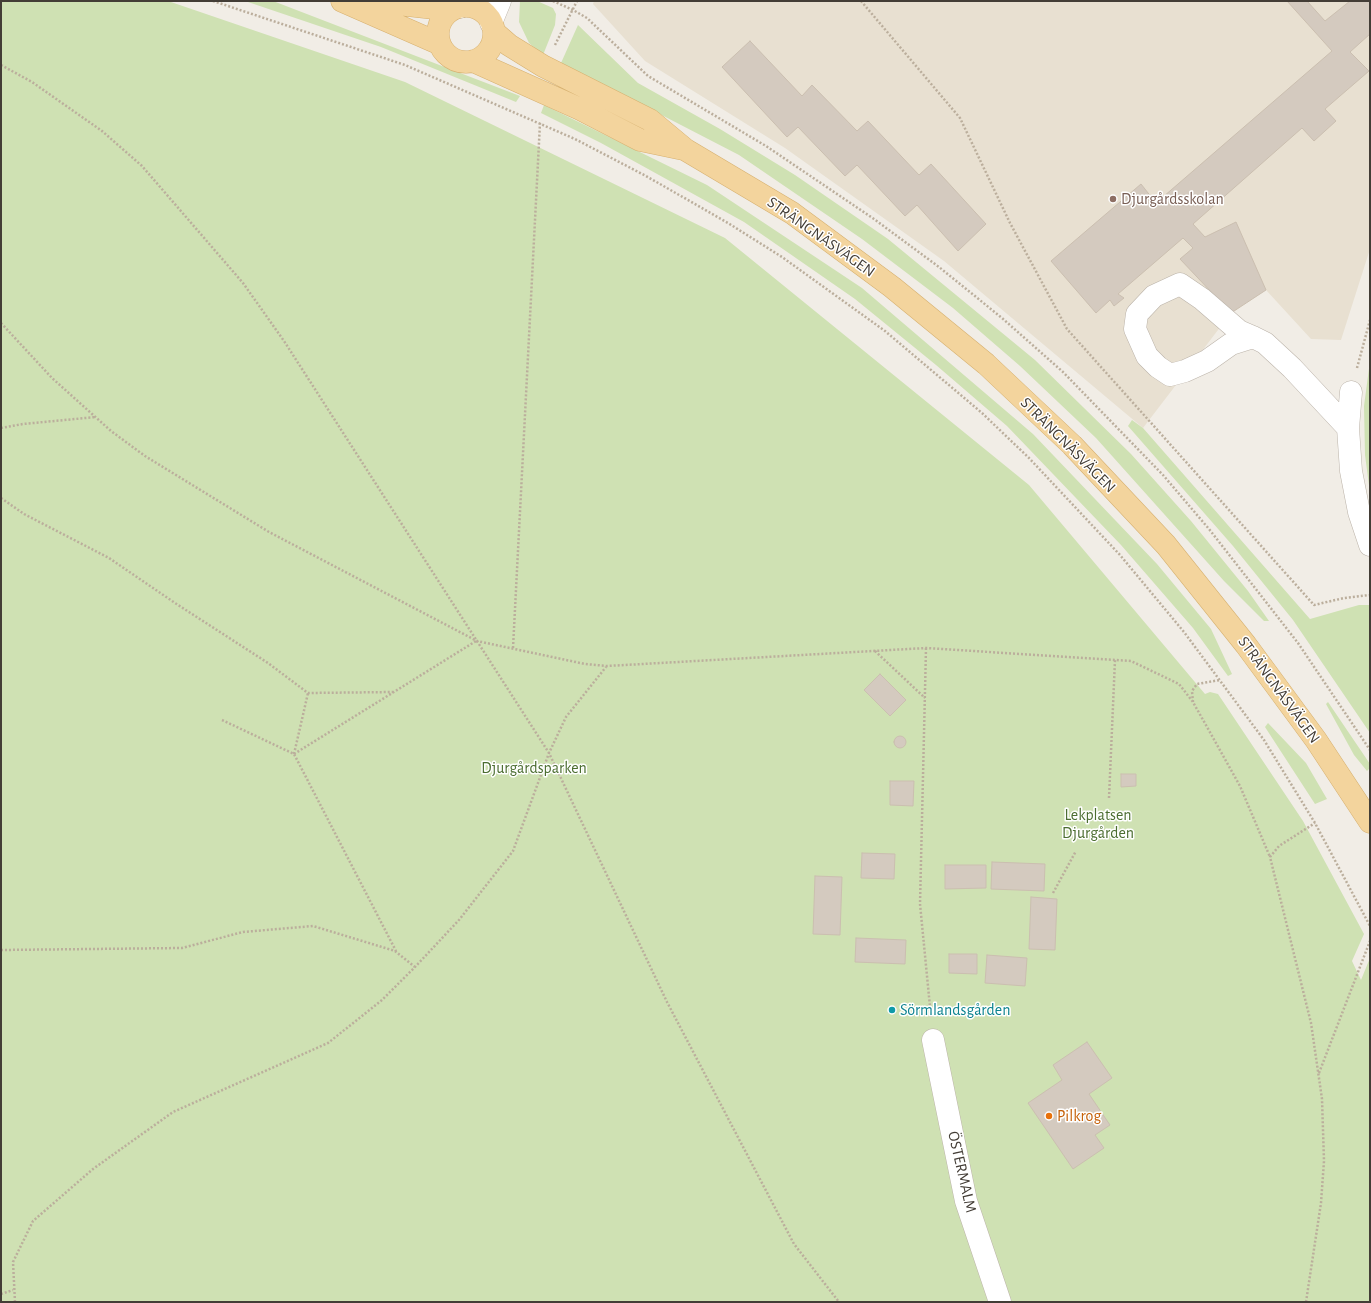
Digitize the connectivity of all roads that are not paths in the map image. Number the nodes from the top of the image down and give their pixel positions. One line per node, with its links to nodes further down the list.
1 (342, 1): 6 (main road)
2 (371, 1): 4 (main road)
3 (500, 1): 5 (street)
4 (459, 6): 5 (main road); 6 (main road)
5 (492, 27): 7 (main road); 8 (main road, STRÄNGNÄSVÄGEN)
6 (440, 44): 7 (main road)
7 (473, 61): 8 (main road, STRÄNGNÄSVÄGEN)
8 (686, 150): 13 (main road, STRÄNGNÄSVÄGEN)
9 (1253, 337): 9 (street); 11 (street)
10 (1351, 392): 11 (street)
11 (1348, 428): 12 (street)
12 (1370, 545)
13 (1370, 822)
14 (933, 1040): 15 (street, ÖSTERMALM)
15 (1000, 1302)

